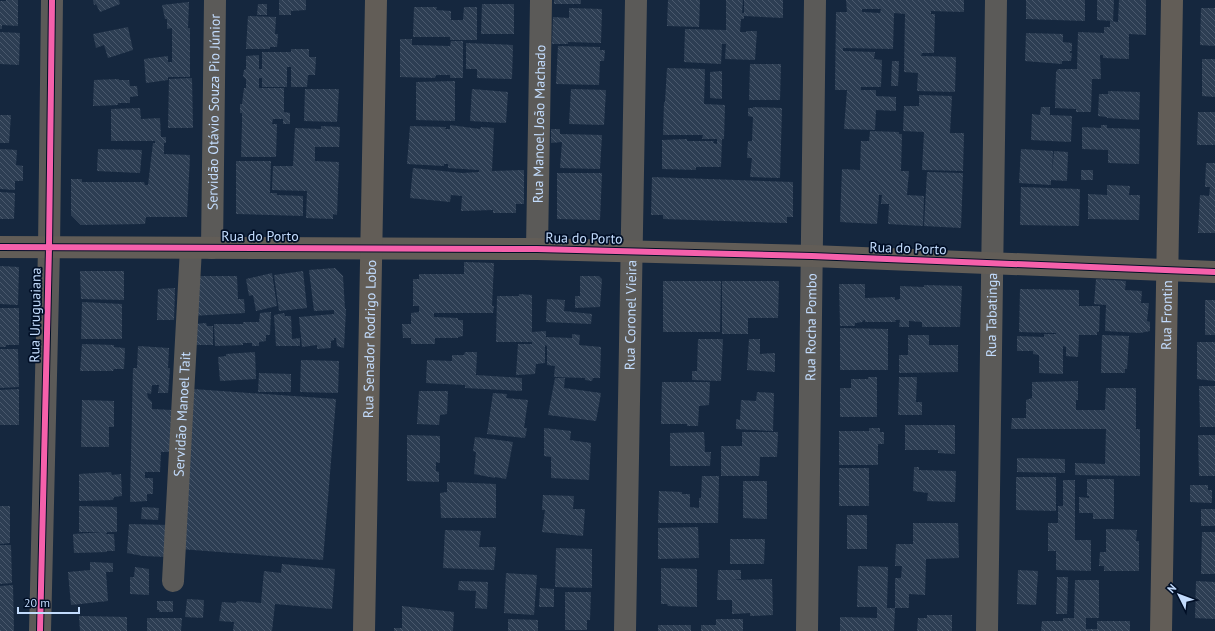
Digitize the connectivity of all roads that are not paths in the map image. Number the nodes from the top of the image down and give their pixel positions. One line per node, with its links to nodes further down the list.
1 (52, 0): 10 (street, Rua Uruguaiana)
2 (215, 0): 11 (street, Servidão Otávio Souza Pio Júnior)
3 (376, 0): 12 (street, Rua Senador Rodrigo Lobo)
4 (541, 0): 13 (street, Rua Manoel João Machado)
5 (636, 0): 14 (street, Rua Coronel Vieira)
6 (815, 0): 15 (street, Rua Rocha Pombo)
7 (996, 0): 16 (street, Rua Tabatinga)
8 (1172, 0): 17 (street, Rua Frontin)
9 (0, 248): 10 (street, Rua do Porto)
10 (49, 248): 11 (street, Rua do Porto); 20 (street, Rua Uruguaiana)
11 (201, 248): 12 (street, Rua do Porto); 19 (street, Servidão Manoel Tait)
12 (371, 248): 13 (street, Rua do Porto); 21 (street, Rua Senador Rodrigo Lobo)
13 (537, 249): 14 (street, Rua do Porto)
14 (632, 251): 15 (street, Rua do Porto); 22 (street, Rua Coronel Vieira)
15 (812, 256): 16 (street, Rua do Porto); 23 (street, Rua Rocha Pombo)
16 (992, 263): 17 (street, Rua do Porto); 24 (street, Rua Tabatinga)
17 (1168, 270): 18 (street, Rua do Porto); 25 (street, Rua Frontin)
18 (1215, 272)
19 (173, 580)
20 (40, 631)
21 (364, 631)
22 (626, 631)
23 (807, 631)
24 (987, 631)
25 (1161, 631)

